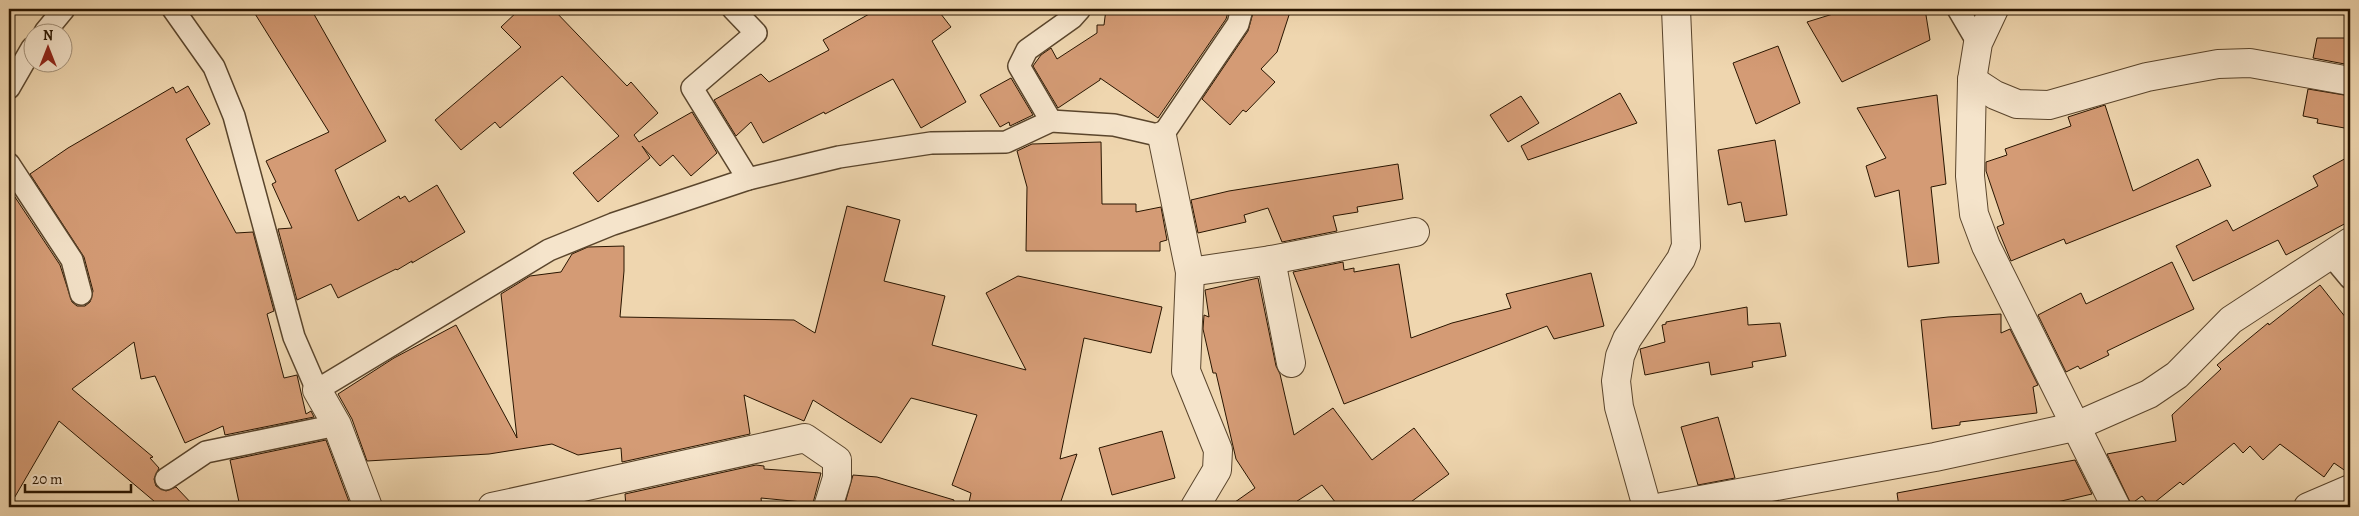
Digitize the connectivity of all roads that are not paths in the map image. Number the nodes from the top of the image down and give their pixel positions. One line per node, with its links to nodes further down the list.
1 (64, 9): 9 (lane)
2 (733, 9): 18 (lane)
3 (1080, 9): 15 (lane)
4 (1242, 9): 16 (lane)
5 (1676, 9): 35 (street)
6 (1958, 9): 10 (lane)
7 (1994, 9): 10 (street)
8 (168, 10): 26 (lane)
9 (53, 22)
10 (1978, 42): 12 (street)
11 (22, 63): 14 (lane)
12 (1972, 80): 13 (street); 28 (street)
13 (2350, 81)
14 (9, 88)
15 (1051, 121): 16 (lane); 18 (lane)
16 (1162, 136): 22 (street)
17 (9, 164): 24 (lane)
18 (748, 179): 26 (lane)
19 (1415, 232): 21 (street)
20 (2340, 248): 23 (lane); 28 (street)
21 (1272, 260): 22 (street); 25 (street)
22 (1190, 272): 34 (street)
23 (2350, 278)
24 (81, 294)
25 (1291, 364)
26 (317, 390): 27 (street)
27 (337, 425): 29 (lane); 31 (street)
28 (2074, 427): 36 (street); 37 (street)
29 (166, 479)
30 (2350, 489): 38 (street)
31 (368, 507)
32 (492, 507): 33 (street)
33 (828, 507)
34 (1195, 507)
35 (1647, 507)
36 (1662, 507)
37 (2116, 507)
38 (2308, 507)

